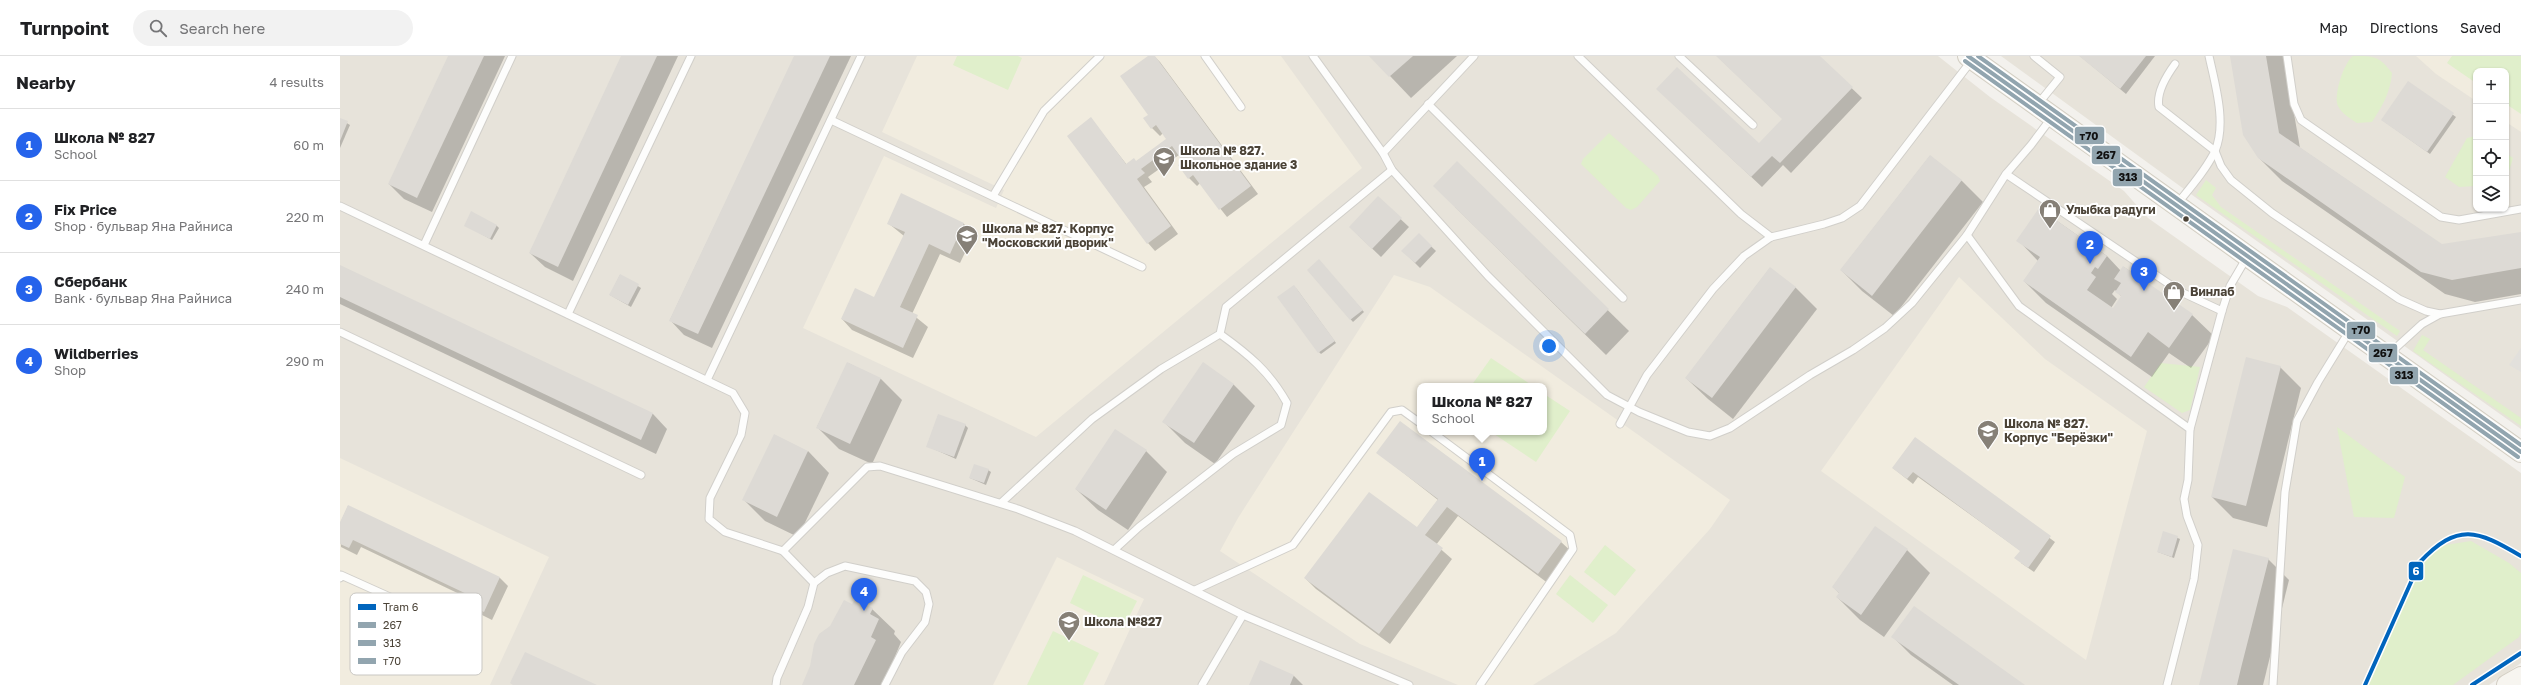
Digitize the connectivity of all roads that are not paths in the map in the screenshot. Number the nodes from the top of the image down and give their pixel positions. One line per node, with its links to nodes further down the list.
1 (512, 56): 30 (lane)
2 (691, 56): 36 (lane)
3 (861, 56): 18 (lane)
4 (1100, 56): 24 (lane)
5 (1204, 56): 16 (lane)
6 (1313, 56): 21 (lane)
7 (1474, 56): 15 (lane)
8 (1578, 56): 29 (lane)
9 (1679, 56): 19 (lane)
10 (2034, 56): 17 (lane)
11 (2209, 56): 20 (lane)
12 (2287, 56): 27 (lane)
13 (1970, 58): 17 (main road); 29 (lane)
14 (2175, 64): 20 (lane)
15 (1428, 104): 21 (lane); 33 (lane)
16 (1241, 107)
17 (2044, 111): 23 (lane); 26 (main road)
18 (830, 120): 24 (lane); 42 (lane)
19 (1753, 125)
20 (2215, 150): 26 (lane); 37 (lane)
21 (1383, 153): 22 (lane)
22 (1392, 170): 40 (lane); 43 (lane)
23 (2006, 174): 28 (lane); 35 (lane)
24 (993, 196): 32 (lane)
25 (340, 206): 30 (lane)
26 (2176, 206): 31 (main road)
27 (2521, 209)
28 (1967, 235): 43 (lane); 46 (lane)
29 (1771, 237): 43 (lane)
30 (424, 246): 36 (lane)
31 (2247, 256): 35 (lane); 38 (main road)
32 (1142, 267)
33 (1623, 298)
34 (2521, 300): 37 (lane)
35 (2222, 311): 46 (lane)
36 (568, 314): 42 (lane)
37 (2440, 314): 41 (lane)
38 (2350, 330): 41 (main road); 65 (lane)
39 (340, 332): 49 (lane)
40 (1220, 334): 50 (lane); 51 (lane)
41 (2387, 357): 48 (main road)
42 (707, 380): 52 (lane)
43 (1629, 407): 45 (lane)
44 (1417, 421): 55 (lane)
45 (1620, 424)
46 (2190, 429): 64 (lane)
47 (1436, 435): 63 (lane)
48 (2521, 452)
49 (641, 475)
50 (1001, 503): 51 (lane); 52 (lane)
51 (1114, 550): 55 (lane)
52 (783, 551): 54 (lane)
53 (340, 578): 56 (lane)
54 (814, 583): 59 (lane); 60 (lane)
55 (1195, 590): 57 (lane)
56 (381, 593)
57 (1243, 614): 61 (lane); 62 (lane)
58 (2521, 677): 66 (main road)
59 (776, 685)
60 (885, 685)
61 (1202, 685)
62 (1409, 685)
63 (1480, 685)
64 (2167, 685)
65 (2273, 685)
66 (2507, 685)

